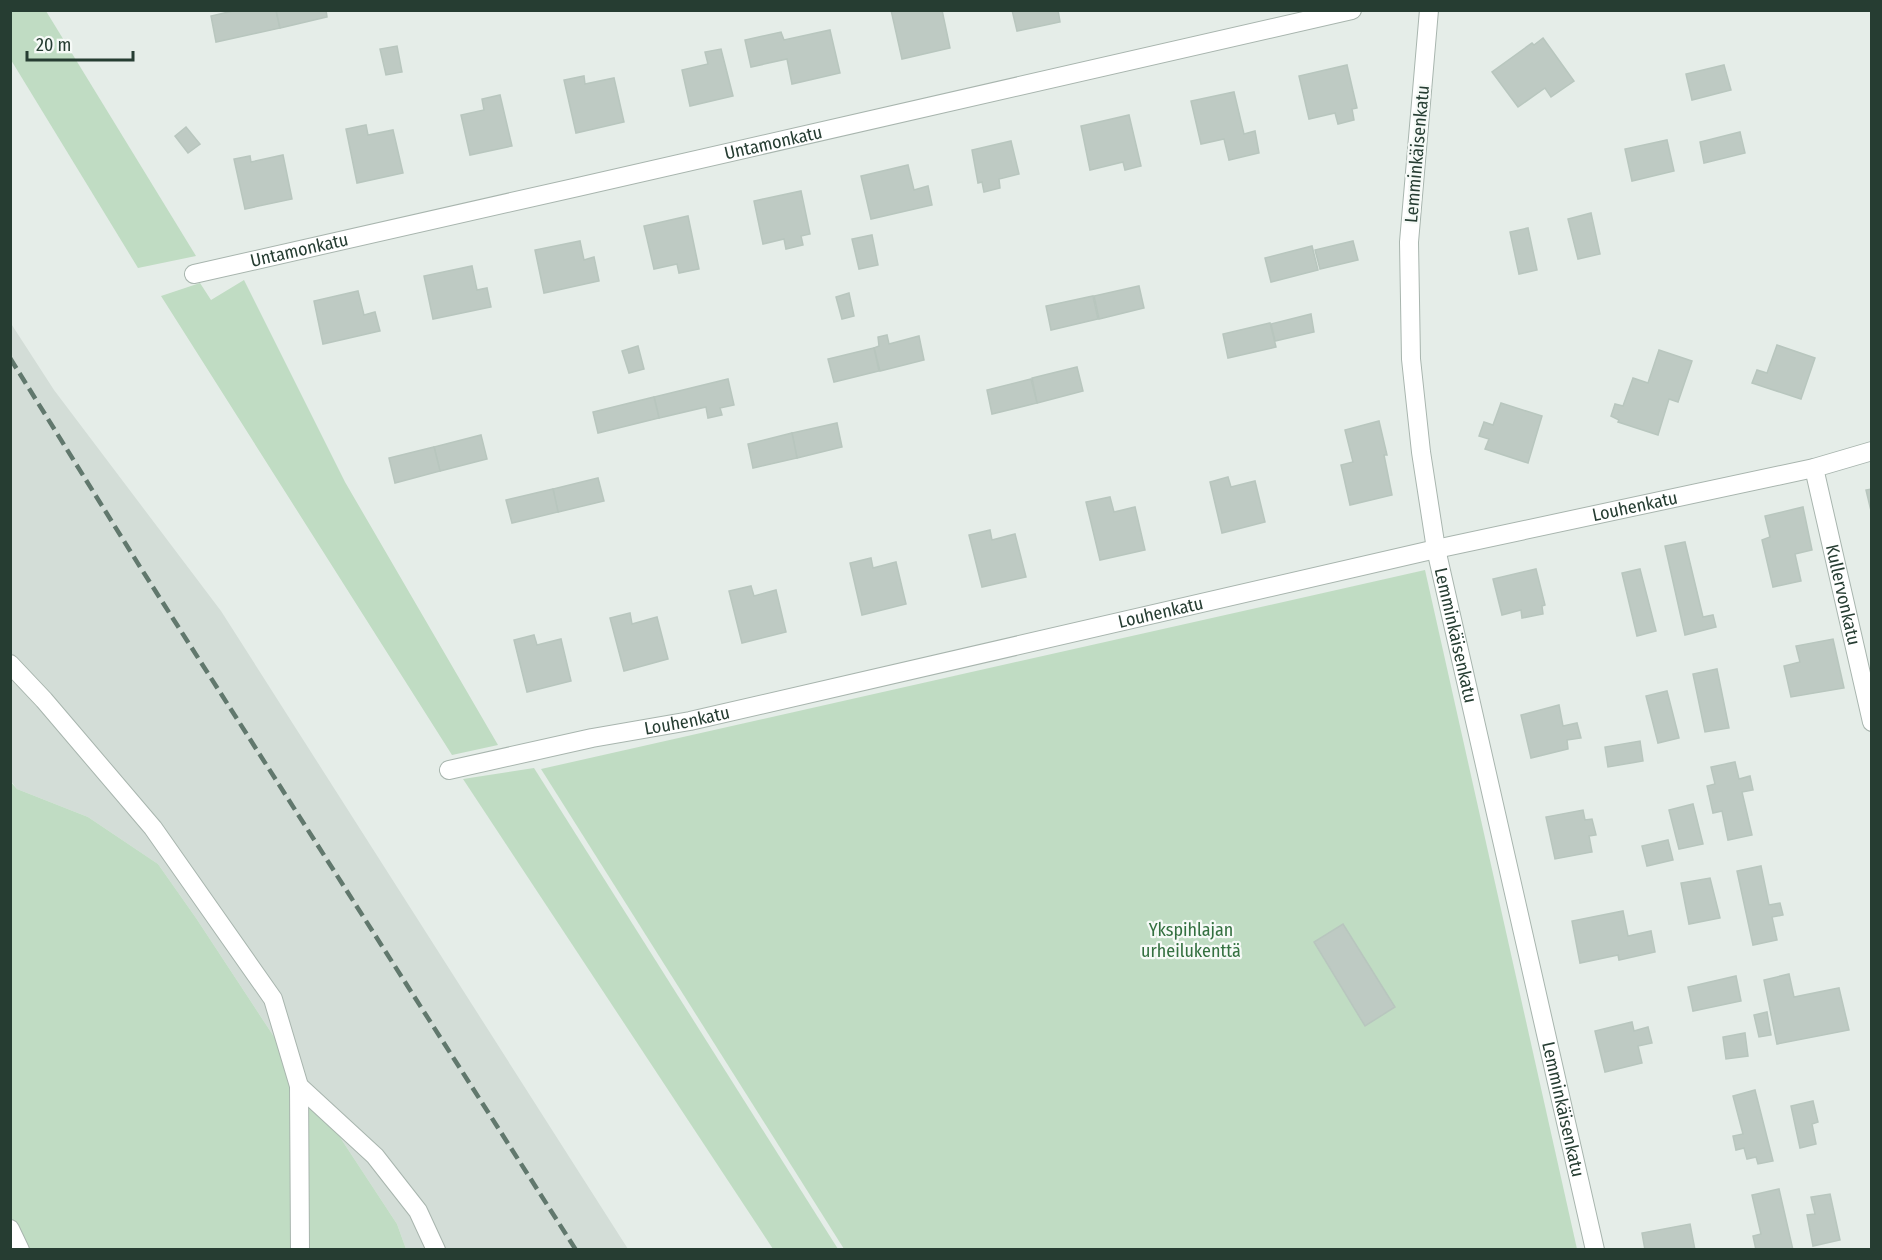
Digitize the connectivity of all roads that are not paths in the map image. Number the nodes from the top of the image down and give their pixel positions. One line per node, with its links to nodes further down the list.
1 (1353, 10): 3 (street, Untamonkatu)
2 (1429, 10): 6 (street, Lemminkäisenkatu)
3 (194, 274)
4 (1872, 451): 5 (street, Louhenkatu)
5 (1814, 468): 6 (street, Louhenkatu); 8 (street, Kullervonkatu)
6 (1436, 549): 9 (street, Louhenkatu); 15 (street, Lemminkäisenkatu)
7 (10, 664): 10 (street)
8 (1872, 722)
9 (449, 770)
10 (299, 1086): 13 (street); 14 (street)
11 (10, 1229): 12 (street)
12 (21, 1250)
13 (300, 1250)
14 (436, 1250)
15 (1595, 1250)

